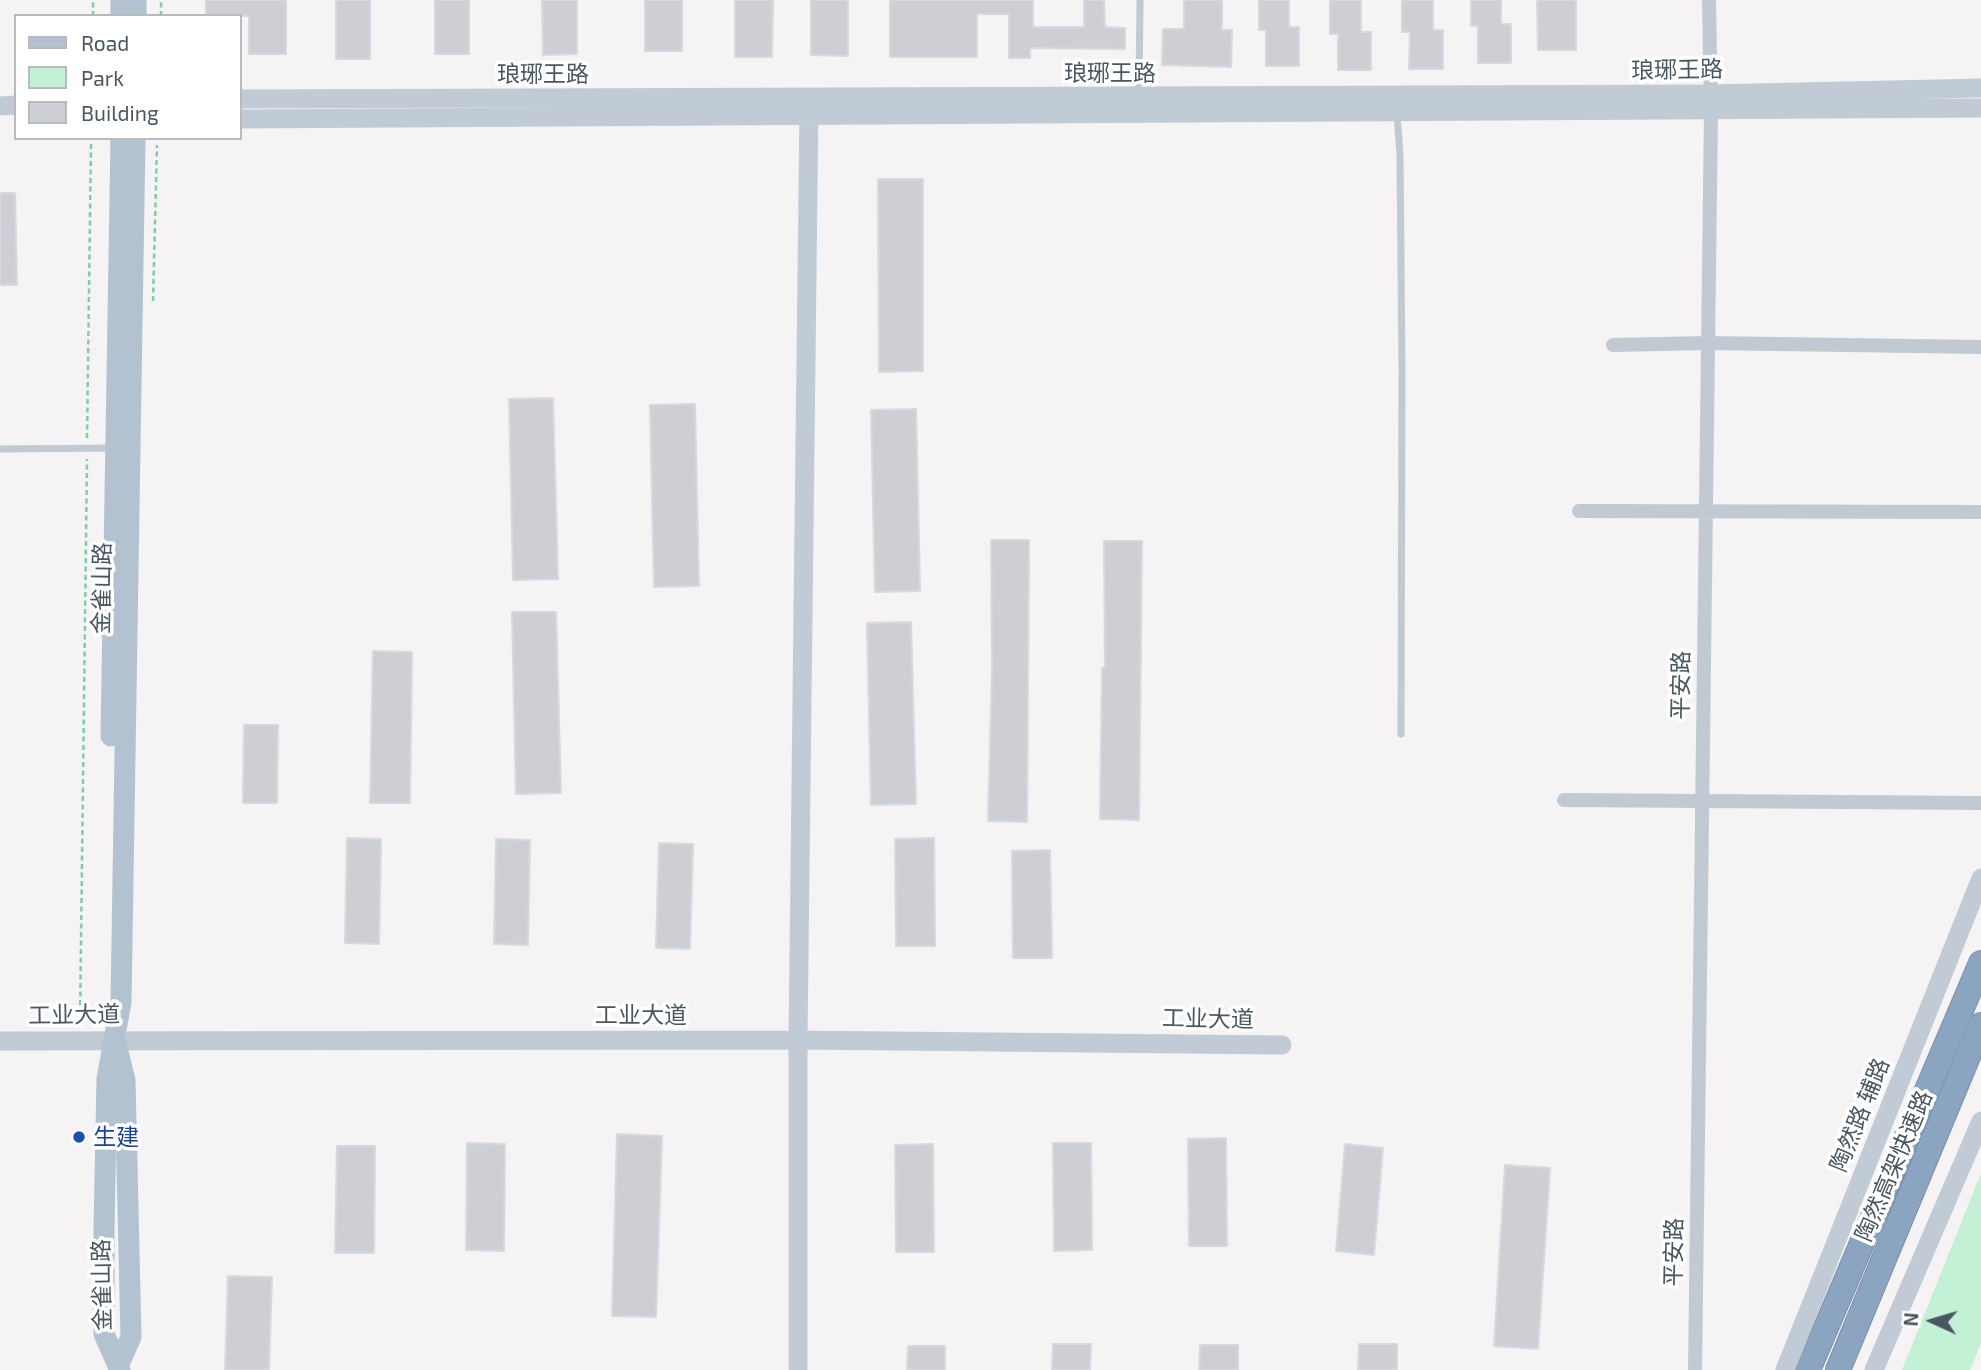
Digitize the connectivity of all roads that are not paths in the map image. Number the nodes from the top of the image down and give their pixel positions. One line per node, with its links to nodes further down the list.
1 (1140, 0): 6 (lane)
2 (1709, 0): 5 (street, 平安路)
3 (1981, 88): 5 (main road, 琅琊王路)
4 (242, 99): 7 (main road, 琅琊王路)
5 (1711, 103): 6 (main road, 琅琊王路); 8 (main road, 琅琊王路); 9 (main road, 琅琊王路); 13 (street, 平安路)
6 (1139, 106): 7 (main road, 琅琊王路); 9 (main road, 琅琊王路)
7 (809, 107): 10 (main road, 琅琊王路); 29 (main road)
8 (1981, 108)
9 (1397, 114): 21 (lane)
10 (242, 119)
11 (121, 140): 16 (main road, 金雀山路)
12 (135, 140): 28 (main road, 金雀山路)
13 (1708, 343): 14 (street); 15 (street); 19 (street, 平安路)
14 (1613, 345)
15 (1981, 347)
16 (116, 448): 17 (lane); 28 (main road, 金雀山路)
17 (0, 449)
18 (1579, 511): 19 (street)
19 (1706, 512): 20 (street); 23 (street, 平安路)
20 (1981, 512)
21 (1401, 734)
22 (1564, 800): 23 (street)
23 (1702, 800): 24 (street); 35 (street, 平安路)
24 (1981, 803)
25 (1981, 878): 36 (main road, 陶然路 辅路)
26 (1981, 963): 37 (highway, 陶然高架快速路)
27 (1981, 1026): 38 (highway, 陶然高架快速路)
28 (114, 1039): 29 (main road, 工业大道); 30 (main road, 工业大道); 33 (main road, 金雀山路)
29 (798, 1040): 31 (main road, 工业大道); 34 (main road)
30 (0, 1041)
31 (1282, 1045)
32 (1981, 1121): 39 (main road)
33 (119, 1368)
34 (798, 1370)
35 (1695, 1370)
36 (1785, 1370)
37 (1808, 1370)
38 (1838, 1370)
39 (1874, 1370)

